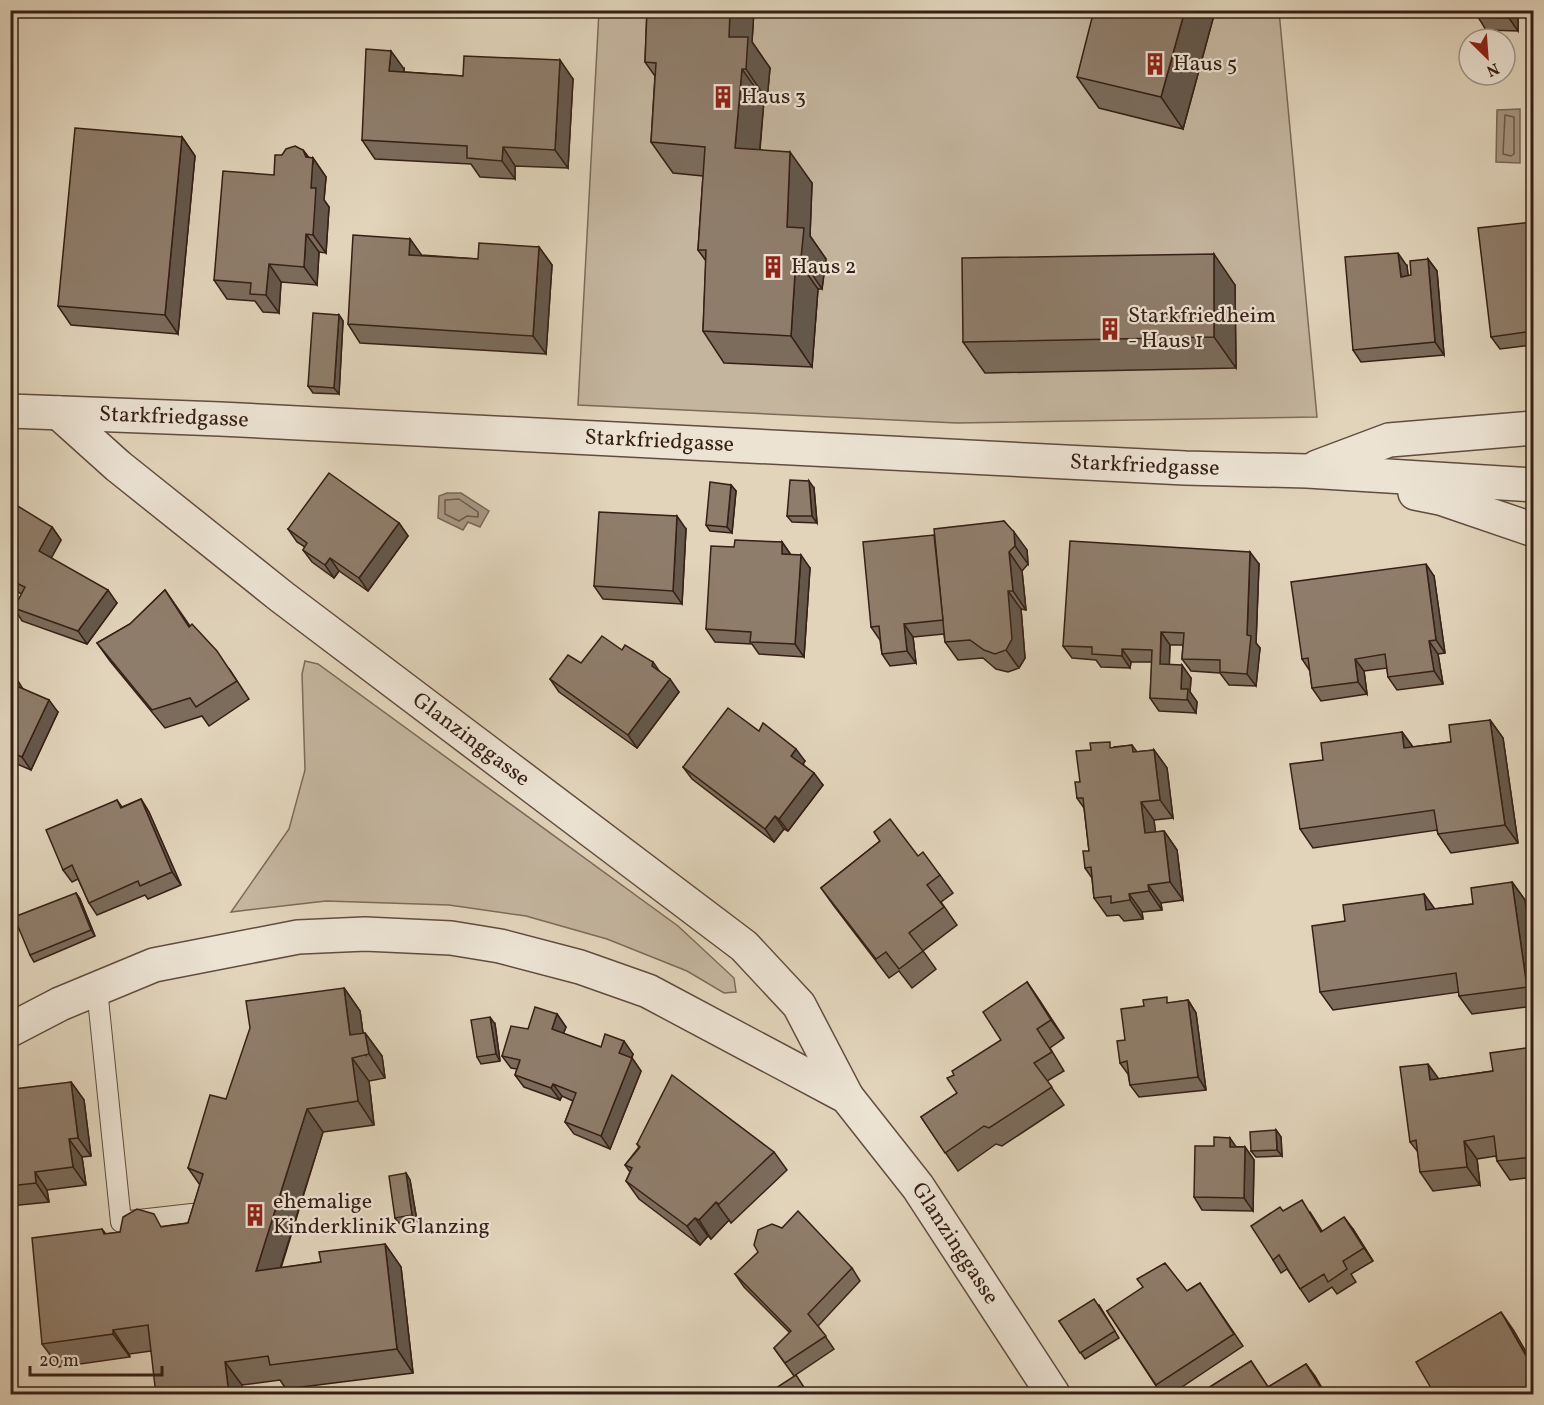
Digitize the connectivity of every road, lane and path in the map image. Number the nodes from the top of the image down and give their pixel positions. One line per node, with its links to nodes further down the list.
1 (10, 411): 2 (street, Starkfriedgasse)
2 (59, 413): 4 (street, Starkfriedgasse); 9 (street, Glanzinggasse)
3 (1533, 428): 4 (street, Starkfriedgasse)
4 (1307, 471): 5 (street, Starkfriedgasse); 6 (street, Starkfriedgasse)
5 (1533, 485)
6 (1533, 530)
7 (97, 989): 8 (street, Glanzinggasse); 9 (street, Glanzinggasse); 10 (lane)
8 (10, 1030)
9 (847, 1097): 11 (street, Glanzinggasse)
10 (192, 1214)
11 (1053, 1395)

